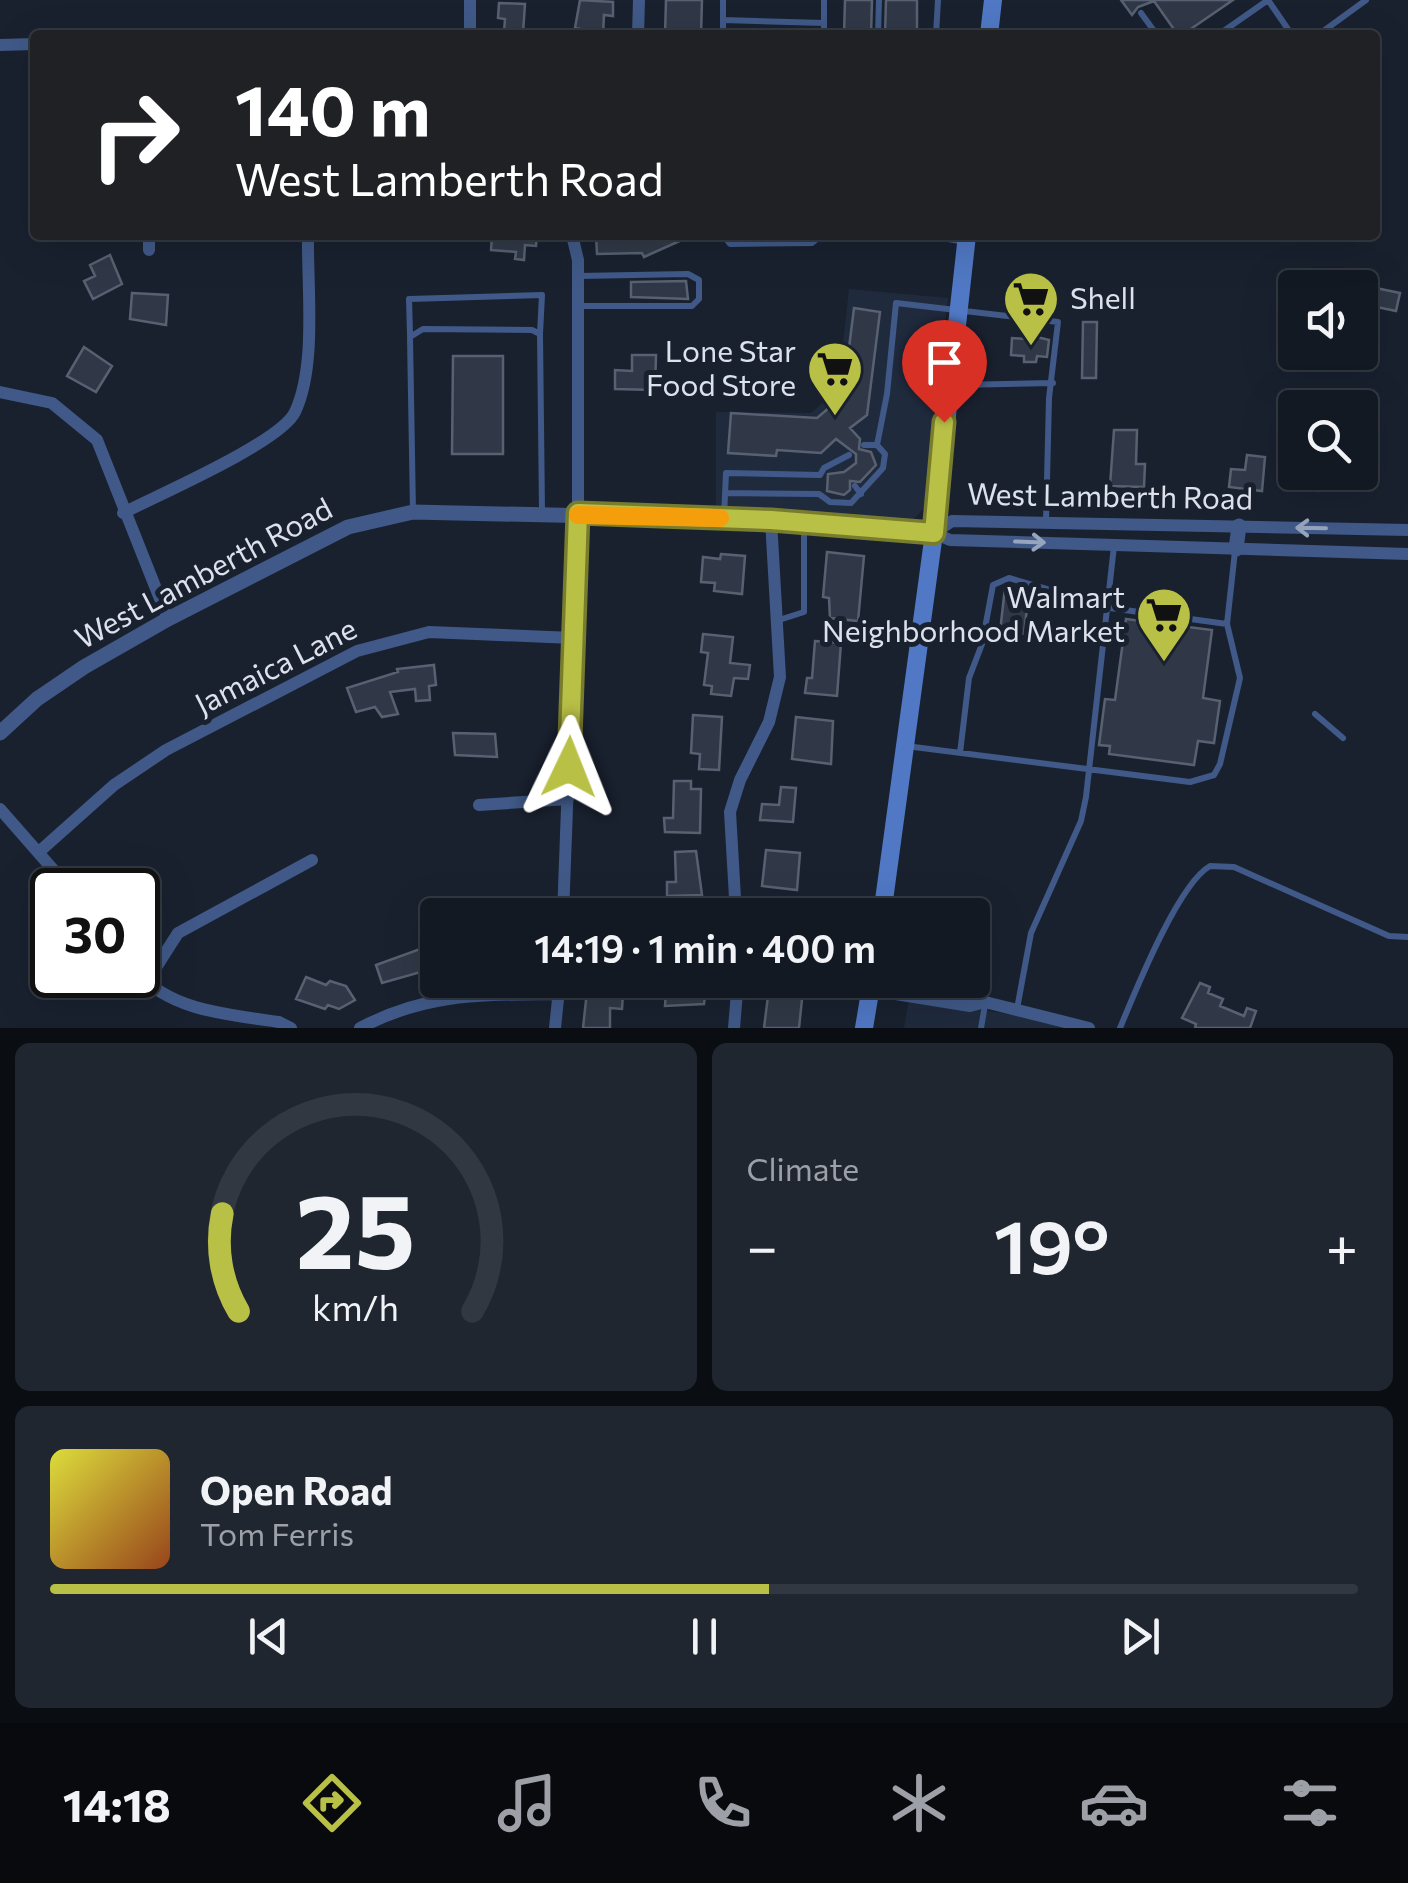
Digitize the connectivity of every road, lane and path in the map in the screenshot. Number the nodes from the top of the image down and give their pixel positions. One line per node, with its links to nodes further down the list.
1 (470, 0): 13 (street)
2 (639, 0): 14 (street)
3 (723, 0): 11 (lane)
4 (824, 0): 12 (lane)
5 (878, 0): 17 (lane)
6 (938, 0): 18 (lane)
7 (993, 0): 19 (main road)
8 (1268, 0): 21 (lane); 22 (lane)
9 (1366, 0): 23 (lane)
10 (1141, 13): 20 (lane)
11 (723, 20): 12 (lane); 15 (lane)
12 (824, 23): 16 (lane)
13 (470, 30)
14 (638, 30)
15 (723, 30)
16 (824, 30)
17 (878, 30)
18 (936, 30)
19 (990, 30)
20 (1153, 30)
21 (1225, 30)
22 (1289, 30)
23 (1325, 30)
24 (30, 44): 25 (street)
25 (0, 45)
26 (149, 240): 32 (street)
27 (308, 240): 54 (street)
28 (573, 240): 33 (street)
29 (727, 240): 30 (lane)
30 (816, 240)
31 (967, 240): 35 (main road)
32 (148, 250)
33 (578, 276): 34 (street); 34 (lane)
34 (578, 306): 55 (street)
35 (959, 310): 38 (lane); 39 (main road); 42 (lane)
36 (540, 334): 37 (lane); 37 (lane); 53 (lane)
37 (410, 338): 52 (lane)
38 (1053, 383): 39 (lane); 58 (lane)
39 (948, 385): 63 (main road)
40 (0, 392): 54 (street)
41 (864, 444): 42 (lane)
42 (877, 445): 50 (lane)
43 (850, 455): 44 (lane)
44 (839, 462): 45 (lane); 46 (lane)
45 (845, 471)
46 (820, 475): 48 (lane); 49 (lane)
47 (856, 486): 50 (lane)
48 (725, 493): 49 (lane); 56 (lane)
49 (820, 494): 51 (lane)
50 (861, 494): 51 (lane)
51 (851, 503): 61 (lane)
52 (413, 512): 53 (street, West Lamberth Road); 68 (street, West Lamberth Road)
53 (542, 512): 55 (street, West Lamberth Road)
54 (123, 513): 68 (street)
55 (578, 513): 56 (street, West Lamberth Road); 71 (street)
56 (724, 518): 57 (street, West Lamberth Road)
57 (771, 520): 59 (street, West Lamberth Road); 69 (street)
58 (1046, 522): 60 (street, West Lamberth Road); 63 (street, West Lamberth Road)
59 (804, 523): 61 (street, West Lamberth Road); 69 (lane)
60 (1239, 526): 62 (street, West Lamberth Road, one-way to 60); 65 (street)
61 (852, 527): 63 (street, West Lamberth Road)
62 (1408, 530)
63 (934, 533): 64 (street, West Lamberth Road, one-way to 64); 75 (main road)
64 (1114, 545): 65 (street, West Lamberth Road); 67 (lane)
65 (1236, 548): 66 (street, West Lamberth Road); 70 (lane)
66 (1408, 554)
67 (1110, 603): 70 (lane); 76 (lane); 77 (lane)
68 (168, 618): 73 (street, West Lamberth Road)
69 (778, 620): 85 (street)
70 (1227, 624): 77 (lane)
71 (573, 638): 78 (street); 81 (street, Jamaica Lane)
72 (1315, 714): 74 (lane)
73 (0, 733)
74 (1344, 738)
75 (905, 746): 76 (lane); 86 (main road)
76 (960, 753): 77 (lane)
77 (1090, 769): 97 (lane)
78 (568, 799): 79 (street); 84 (street)
79 (479, 805)
80 (0, 810): 81 (street)
81 (40, 852): 83 (street)
82 (312, 860): 88 (street)
83 (53, 868)
84 (564, 898)
85 (735, 898)
86 (884, 898)
87 (1408, 937): 105 (lane)
88 (160, 955)
89 (160, 988): 98 (street)
90 (446, 998): 99 (street)
91 (558, 998): 100 (street)
92 (736, 998): 101 (street)
93 (870, 998): 102 (main road)
94 (933, 998): 96 (street)
95 (982, 998): 96 (street)
96 (986, 1002): 97 (street); 103 (lane)
97 (1016, 1010): 104 (street)
98 (290, 1028)
99 (360, 1028)
100 (556, 1028)
101 (734, 1028)
102 (864, 1028)
103 (981, 1028)
104 (1089, 1028)
105 (1120, 1028)

